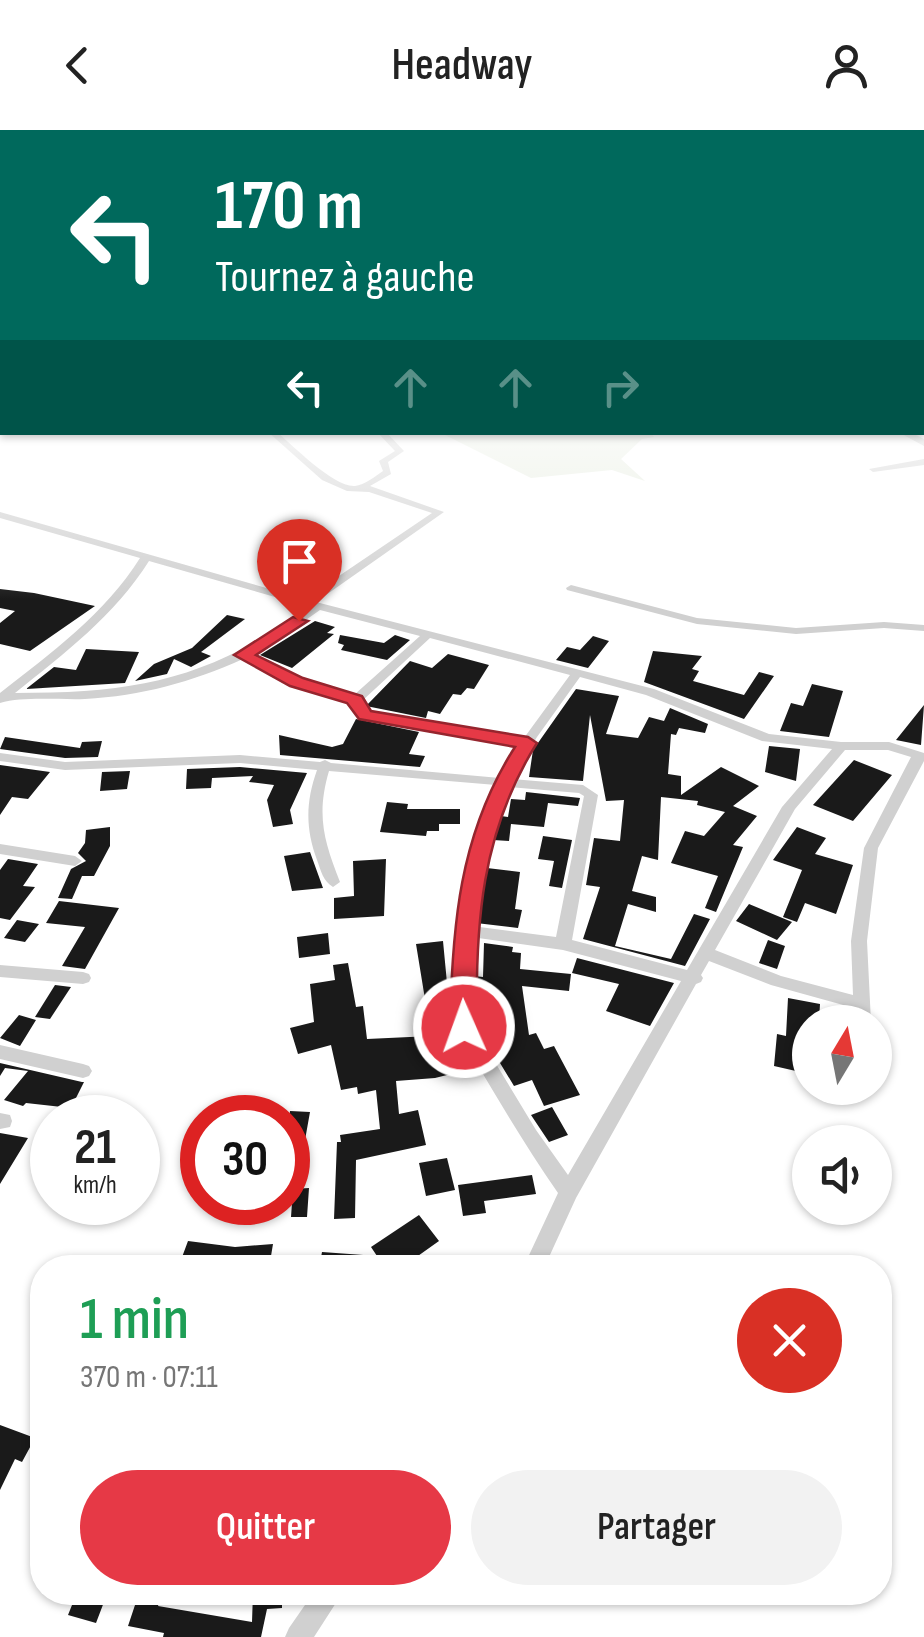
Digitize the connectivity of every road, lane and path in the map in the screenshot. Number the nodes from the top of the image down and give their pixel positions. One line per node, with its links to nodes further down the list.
1 (302, 458): 5 (street)
2 (387, 458): 5 (street)
3 (924, 462): 4 (street)
4 (873, 469)
5 (355, 490): 9 (street)
6 (3, 518): 7 (street)
7 (146, 557): 9 (street); 14 (street)
8 (571, 588): 10 (street)
9 (312, 604): 11 (street); 12 (street)
10 (924, 628)
11 (427, 635): 13 (street); 15 (street)
12 (243, 655): 14 (street); 15 (street)
13 (577, 673): 16 (street); 17 (street)
14 (1, 698)
15 (356, 700): 16 (street)
16 (528, 743): 21 (street)
17 (841, 746): 18 (street); 27 (street)
18 (921, 756): 31 (street)
19 (0, 758): 20 (street)
20 (325, 764): 21 (street); 24 (street)
21 (505, 779): 25 (street); 26 (street)
22 (0, 849): 23 (street)
23 (75, 861)
24 (334, 882)
25 (464, 930): 26 (street); 34 (street)
26 (563, 944): 30 (street)
27 (708, 954): 30 (street); 31 (street)
28 (0, 972): 29 (street)
29 (83, 978)
30 (694, 978): 34 (street)
31 (860, 1003)
32 (0, 1052): 33 (street)
33 (82, 1070)
34 (569, 1192): 35 (street)
35 (538, 1255)
36 (321, 1605): 37 (street)
37 (298, 1637)

